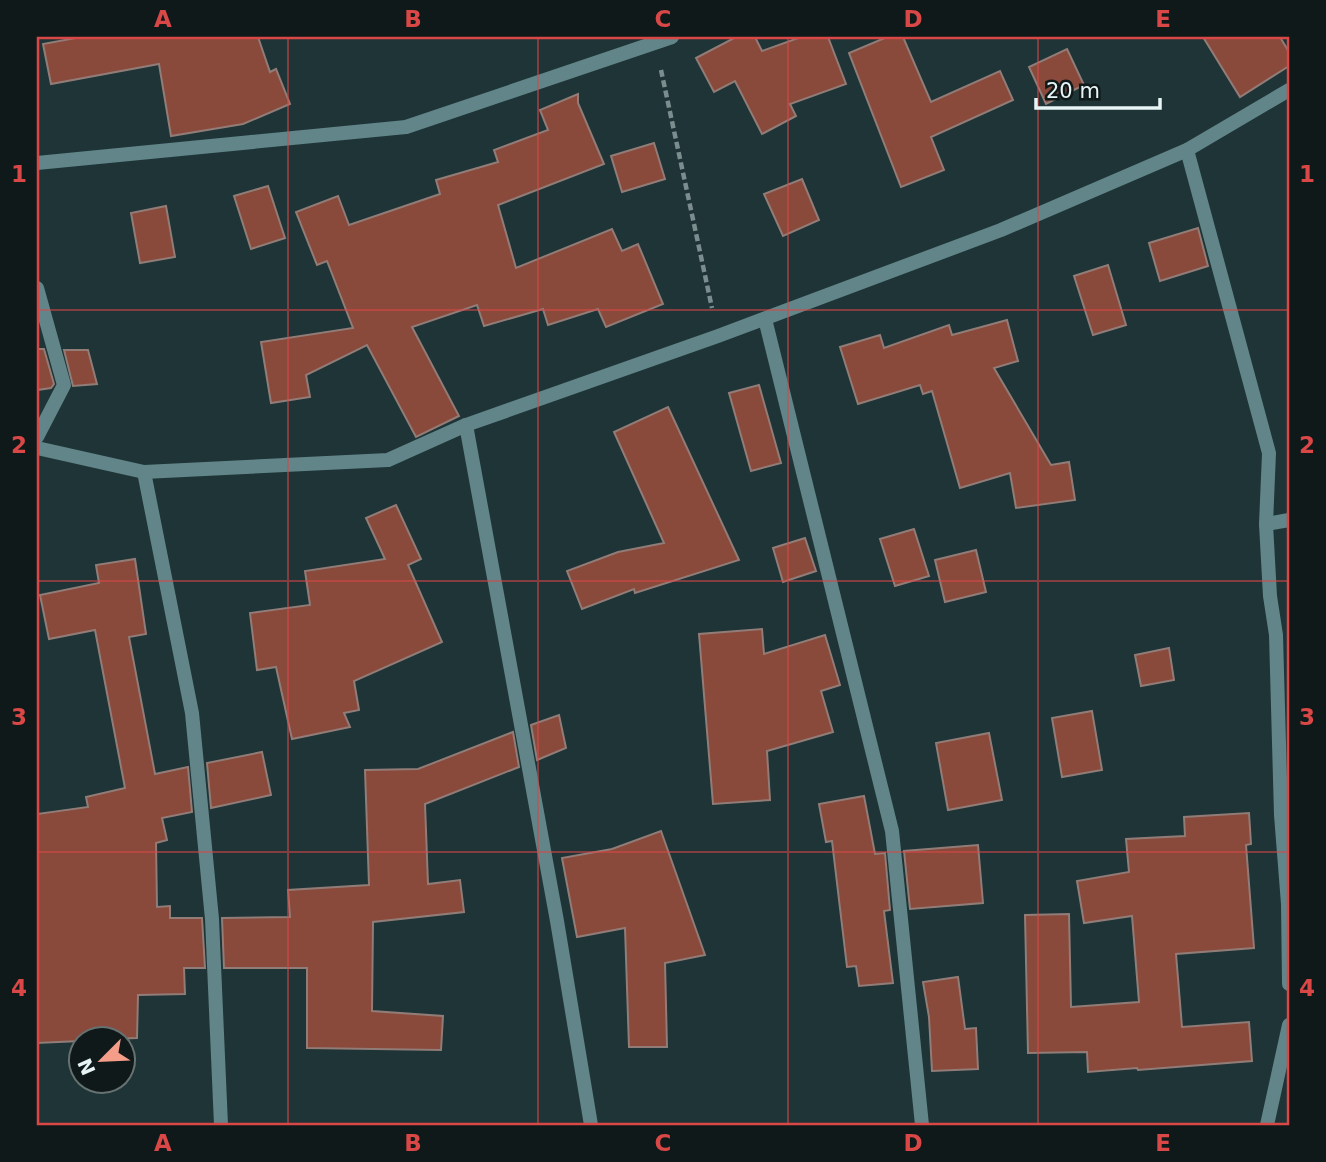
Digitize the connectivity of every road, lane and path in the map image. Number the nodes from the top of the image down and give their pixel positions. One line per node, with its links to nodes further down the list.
1 (672, 37): 2 (street)
2 (655, 42): 5 (street); 8 (path)
3 (1289, 90): 4 (street)
4 (1187, 150): 7 (street); 14 (street)
5 (37, 163)
6 (37, 288): 10 (street)
7 (765, 319): 8 (street); 19 (street)
8 (718, 336): 9 (street)
9 (466, 425): 12 (street); 18 (street)
10 (37, 437)
11 (37, 448): 12 (street)
12 (144, 472): 17 (street)
13 (1289, 520): 14 (street)
14 (1266, 524): 15 (street)
15 (1289, 984)
16 (1289, 1025): 20 (street)
17 (221, 1125)
18 (591, 1125)
19 (922, 1125)
20 (1267, 1125)

